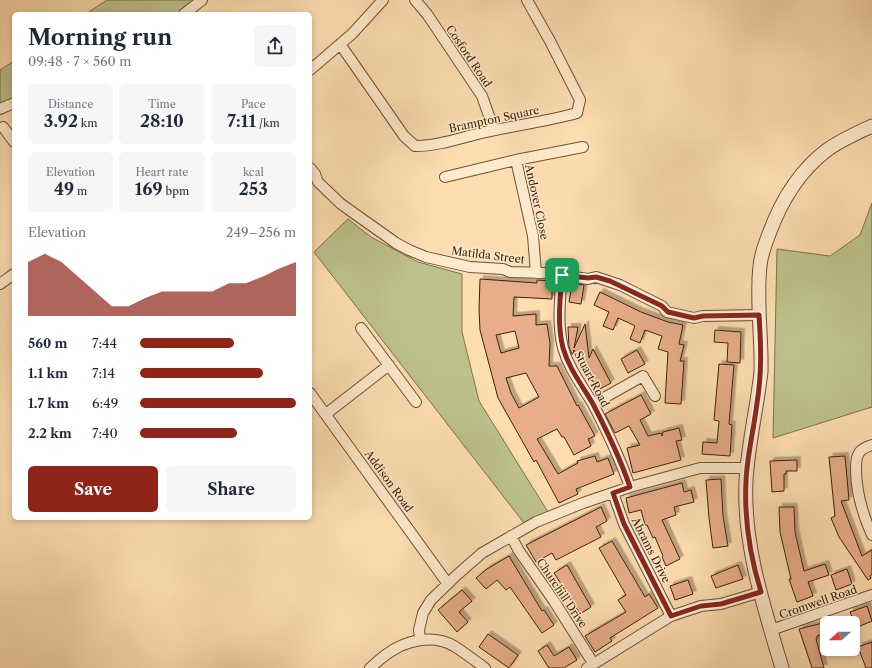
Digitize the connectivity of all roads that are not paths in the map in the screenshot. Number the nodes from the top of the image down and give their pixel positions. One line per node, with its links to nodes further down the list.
1 (202, 0): 5 (street)
2 (384, 0): 6 (street)
3 (415, 0): 11 (street, Cosford Road)
4 (527, 0): 11 (street, Brampton Square)
5 (190, 12)
6 (340, 44): 7 (street); 11 (street, Brampton Square)
7 (312, 68)
8 (12, 104): 9 (street)
9 (0, 109)
10 (872, 126): 20 (street)
11 (494, 130)
12 (583, 146): 13 (street, Andover Close)
13 (516, 160): 15 (street, Andover Close); 16 (street, Andover Close)
14 (312, 170): 16 (street, Matilda Street)
15 (445, 177)
16 (536, 272): 18 (street, Matilda Street)
17 (12, 275): 19 (street)
18 (562, 275): 20 (street, Matilda Street); 26 (street, Stuart Road)
19 (0, 284)
20 (759, 315): 29 (street)
21 (361, 328): 22 (street)
22 (389, 365): 25 (street); 27 (street)
23 (312, 396): 27 (street, Addison Road)
24 (655, 396): 26 (street)
25 (416, 402)
26 (593, 404): 30 (street, Stuart Road)
27 (326, 414): 34 (street, Addison Road)
28 (872, 445): 32 (street)
29 (747, 468): 30 (street); 35 (street)
30 (630, 487): 31 (street)
31 (613, 493): 33 (street); 37 (street, Abrams Drive)
32 (872, 535)
33 (511, 536): 34 (street); 40 (street, Churchill Drive)
34 (448, 584): 39 (street)
35 (761, 592): 37 (street); 38 (street)
36 (872, 595): 38 (street, Cromwell Road)
37 (671, 616): 40 (street)
38 (771, 630): 43 (street)
39 (420, 639): 41 (street); 42 (street)
40 (590, 666)
41 (370, 668)
42 (485, 668)
43 (782, 668)

